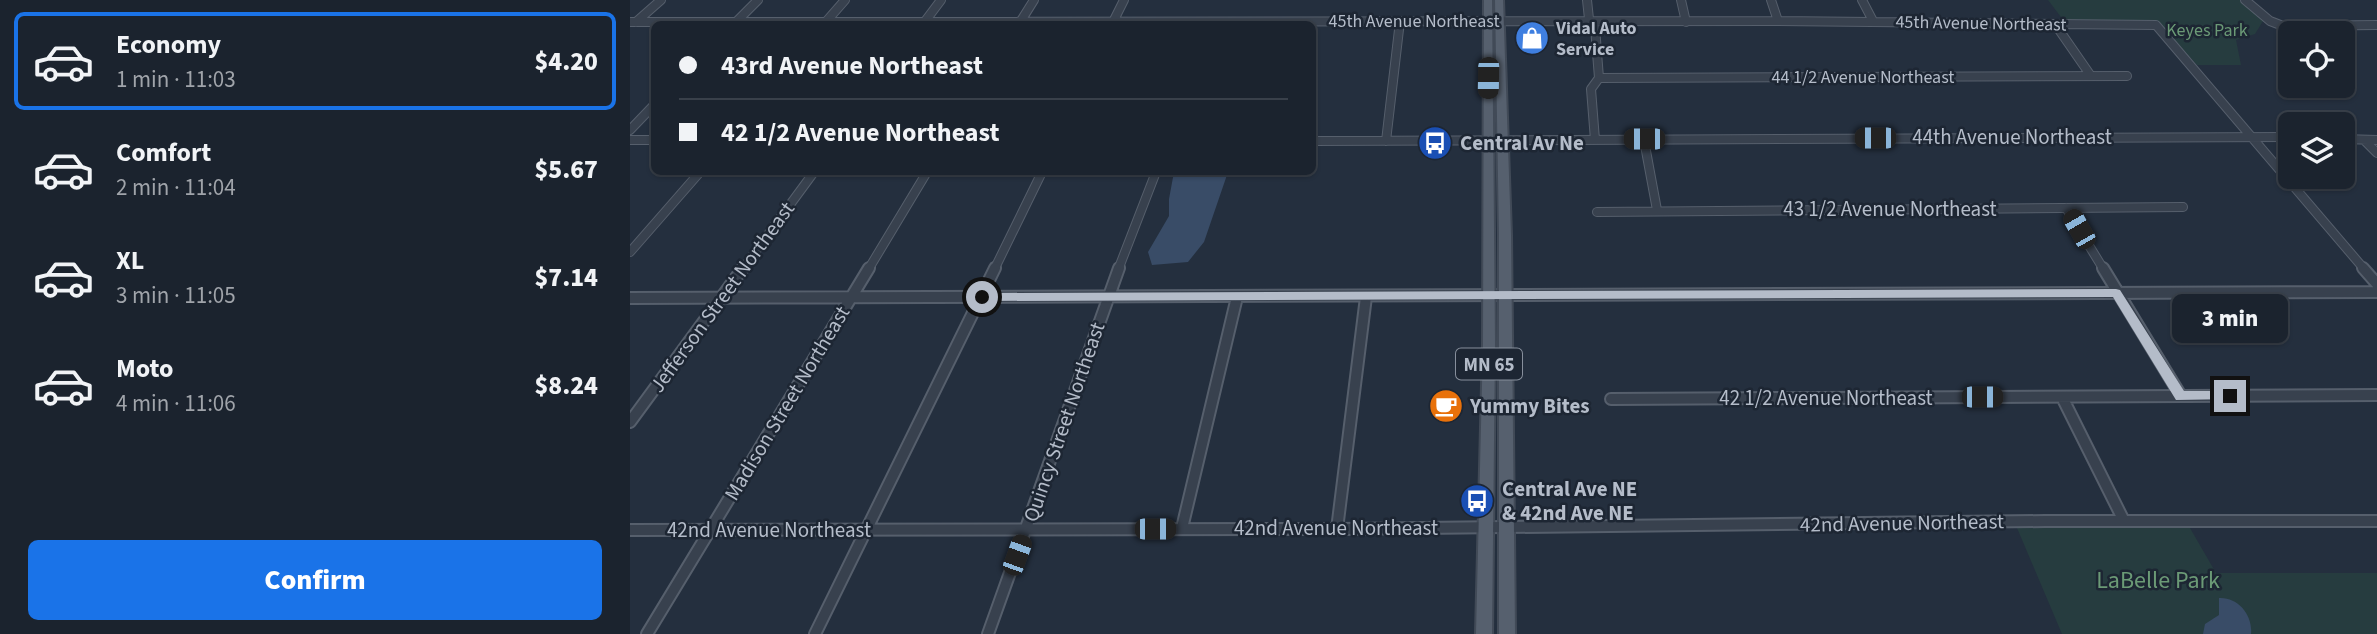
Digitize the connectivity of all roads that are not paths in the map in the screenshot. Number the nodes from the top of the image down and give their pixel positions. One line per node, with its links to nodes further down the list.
1 (661, 0): 25 (street)
2 (758, 0): 14 (street)
3 (845, 0): 15 (street)
4 (941, 0): 16 (street)
5 (1034, 0): 17 (street)
6 (1124, 0): 18 (street)
7 (1488, 0): 20 (main road, MN 65)
8 (1499, 0): 20 (main road, MN 65)
9 (1587, 0): 23 (street)
10 (1681, 0): 24 (street)
11 (1771, 0): 21 (street)
12 (1863, 0): 22 (street)
13 (2245, 0): 29 (street)
14 (737, 21)
15 (827, 21)
16 (925, 21)
17 (1021, 21)
18 (1114, 21)
19 (1399, 21): 20 (street, 45th Avenue Northeast); 27 (street, 45th Avenue Northeast); 47 (street)
20 (1494, 21): 23 (street, 45th Avenue Northeast); 40 (main road, MN 65); 41 (main road, MN 65)
21 (1778, 21): 22 (street, 45th Avenue Northeast); 24 (street, 45th Avenue Northeast)
22 (1873, 21): 28 (street, 45th Avenue Northeast)
23 (1592, 22): 24 (street, 45th Avenue Northeast); 32 (street)
24 (1686, 22)
25 (632, 23): 26 (street, 45th Avenue Northeast)
26 (651, 23)
27 (1316, 23)
28 (2055, 24): 30 (street); 35 (street, 45th Avenue Northeast)
29 (2377, 25)
30 (2091, 76): 31 (street, 44 1/2 Avenue Northeast); 32 (street, 44 1/2 Avenue Northeast)
31 (2127, 76)
32 (1600, 78): 42 (street)
33 (651, 108): 34 (street)
34 (630, 130)
35 (2252, 135): 36 (street, 44th Avenue Northeast); 37 (street, 44th Avenue Northeast); 59 (street)
36 (2278, 136)
37 (1644, 139): 42 (street, 44th Avenue Northeast); 56 (street)
38 (630, 140): 39 (street)
39 (651, 140)
40 (1487, 140): 41 (street, 44th Avenue Northeast); 47 (street, 44th Avenue Northeast); 67 (main road, MN 65)
41 (1503, 140): 42 (street, 44th Avenue Northeast); 68 (main road, MN 65)
42 (1595, 140)
43 (2355, 140): 44 (street)
44 (2364, 140): 45 (street); 48 (street)
45 (2377, 140)
46 (1316, 141): 47 (street, 44th Avenue Northeast)
47 (1386, 141)
48 (2377, 153)
49 (697, 175): 58 (street)
50 (812, 175): 70 (street, Jefferson Street Northeast)
51 (925, 175): 62 (street, Madison Street Northeast)
52 (1041, 175): 63 (street)
53 (1155, 175): 64 (street, Quincy Street Northeast)
54 (2183, 207): 55 (street, 43 1/2 Avenue Northeast)
55 (2066, 208): 56 (street, 43 1/2 Avenue Northeast); 61 (street)
56 (1657, 210): 57 (street, 43 1/2 Avenue Northeast)
57 (1597, 212)
58 (630, 252)
59 (2377, 284)
60 (2377, 292): 61 (street)
61 (2116, 293): 68 (street); 72 (street)
62 (850, 297): 63 (street); 70 (street); 84 (street, Madison Street Northeast)
63 (982, 297): 64 (street); 85 (street)
64 (1108, 297): 65 (street); 81 (street, Quincy Street Northeast)
65 (1237, 297): 66 (street); 79 (street)
66 (1366, 297): 67 (street); 82 (street)
67 (1488, 297): 68 (street); 80 (main road, MN 65)
68 (1504, 297): 78 (main road, MN 65)
69 (630, 298): 70 (street)
70 (722, 298): 75 (street, Jefferson Street Northeast)
71 (2377, 395): 72 (street, 42 1/2 Avenue Northeast)
72 (2180, 396): 73 (street, 42 1/2 Avenue Northeast)
73 (2062, 397): 74 (street, 42 1/2 Avenue Northeast); 76 (street)
74 (1611, 399)
75 (630, 422)
76 (2124, 521): 77 (street, 42nd Avenue Northeast); 78 (street, 42nd Avenue Northeast)
77 (2377, 521)
78 (1506, 527): 80 (street, 42nd Avenue Northeast); 90 (main road, MN 65)
79 (1182, 528): 81 (street, 42nd Avenue Northeast); 82 (street, 42nd Avenue Northeast)
80 (1485, 528): 82 (street, 42nd Avenue Northeast); 89 (main road, MN 65)
81 (1026, 529): 85 (street, 42nd Avenue Northeast); 88 (street, Quincy Street Northeast)
82 (1337, 529)
83 (630, 530): 84 (street, 42nd Avenue Northeast)
84 (711, 530): 85 (street, 42nd Avenue Northeast); 86 (street, Madison Street Northeast)
85 (867, 530): 87 (street)
86 (647, 634)
87 (815, 634)
88 (988, 634)
89 (1484, 634)
90 (1507, 634)

